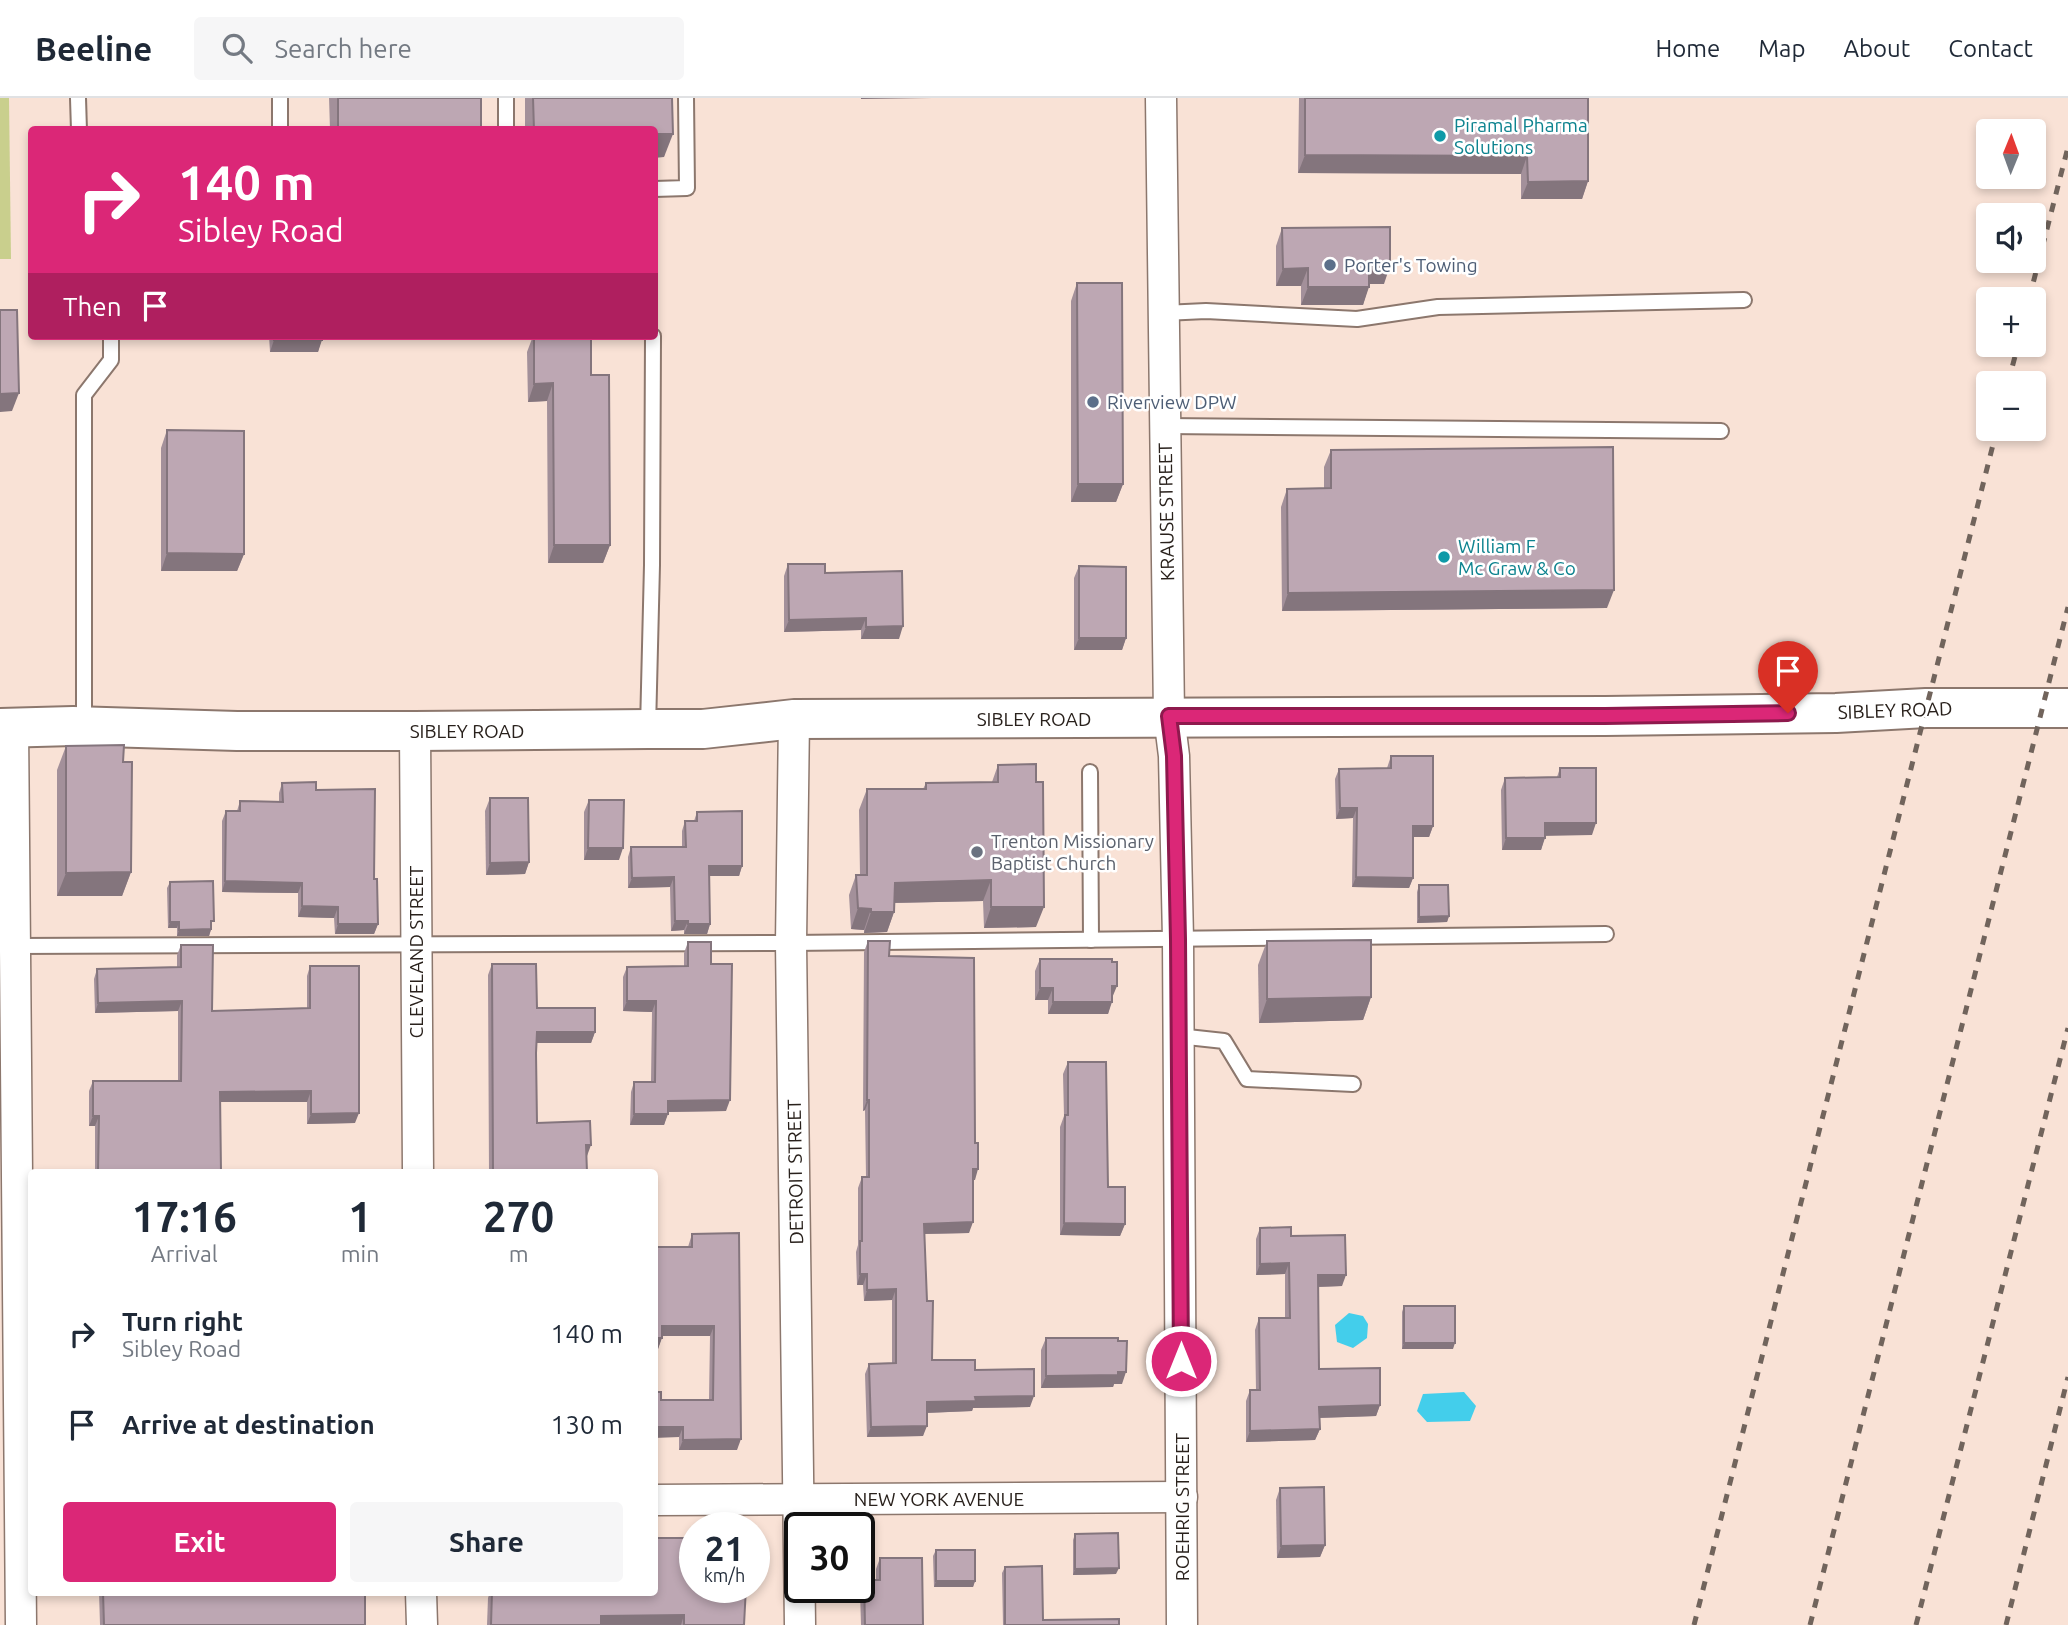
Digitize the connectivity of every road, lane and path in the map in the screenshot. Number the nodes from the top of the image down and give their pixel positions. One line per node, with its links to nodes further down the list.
1 (78, 98): 6 (lane)
2 (280, 98): 7 (lane)
3 (506, 98): 8 (lane)
4 (686, 98): 9 (lane)
5 (1161, 98): 11 (street, KRAUSE STREET)
6 (79, 126)
7 (280, 126)
8 (506, 126)
9 (658, 189)
10 (1744, 300): 11 (lane)
11 (1164, 313): 14 (street, KRAUSE STREET)
12 (111, 340): 20 (lane)
13 (653, 340): 21 (lane)
14 (1165, 426): 15 (lane); 17 (street, KRAUSE STREET)
15 (1721, 430)
16 (2068, 708): 17 (main road, SIBLEY ROAD)
17 (1169, 716): 18 (main road, SIBLEY ROAD); 25 (street, ROEHRIG STREET)
18 (794, 719): 21 (main road, SIBLEY ROAD); 27 (street, DETROIT STREET)
19 (7, 727): 20 (main road, SIBLEY ROAD); 29 (street)
20 (84, 727): 22 (main road, SIBLEY ROAD)
21 (648, 729): 22 (main road, SIBLEY ROAD)
22 (415, 731): 28 (street, CLEVELAND STREET)
23 (1090, 772): 26 (lane)
24 (1606, 934): 25 (lane)
25 (1178, 939): 26 (lane); 30 (street, ROEHRIG STREET)
26 (1091, 940): 27 (lane)
27 (791, 943): 28 (lane); 35 (street, DETROIT STREET)
28 (416, 944): 29 (lane); 32 (street, CLEVELAND STREET)
29 (15, 946): 36 (street)
30 (1178, 1036): 31 (lane); 33 (street, ROEHRIG STREET)
31 (1353, 1084)
32 (418, 1169)
33 (1182, 1497): 35 (street, NEW YORK AVENUE); 41 (street, ROEHRIG STREET)
34 (658, 1500): 35 (street, NEW YORK AVENUE)
35 (800, 1500): 40 (street, DETROIT STREET)
36 (26, 1507): 38 (street)
37 (421, 1596): 39 (street)
38 (21, 1625)
39 (422, 1625)
40 (800, 1625)
41 (1182, 1625)

